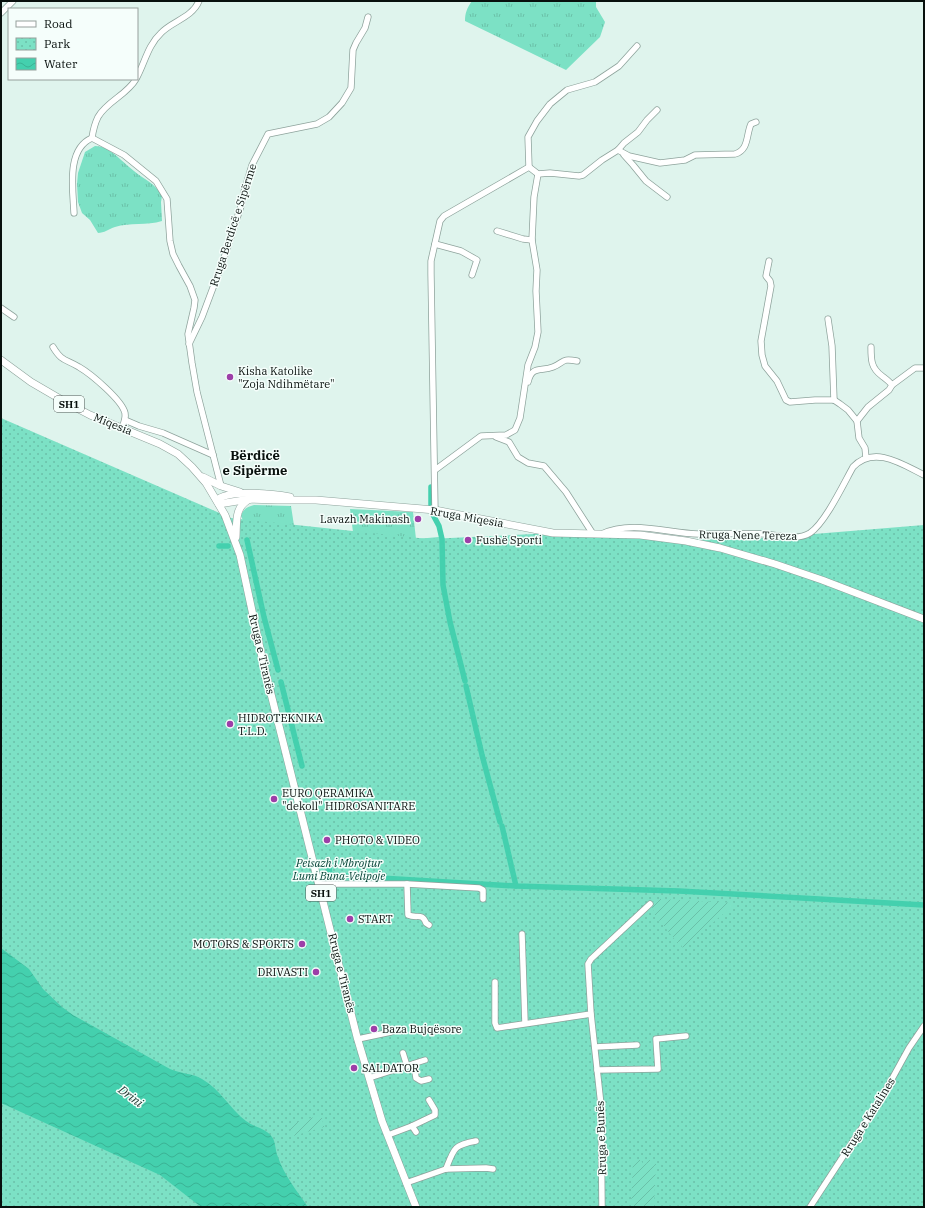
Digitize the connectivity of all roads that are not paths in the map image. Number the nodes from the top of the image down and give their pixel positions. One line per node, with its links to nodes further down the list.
1 (13, 1): 3 (street)
2 (199, 1): 6 (street)
3 (1, 13)
4 (368, 17): 24 (street, Rruga Berdicë e Sipërme)
5 (637, 46): 12 (street)
6 (138, 73)
7 (135, 80): 10 (street)
8 (657, 110): 11 (street)
9 (756, 122): 11 (street)
10 (92, 138): 15 (street); 24 (street)
11 (619, 151): 13 (street); 14 (street)
12 (529, 168): 13 (street); 18 (street)
13 (538, 174): 17 (street)
14 (668, 197)
15 (74, 213)
16 (497, 231): 17 (street)
17 (532, 240): 31 (street)
18 (435, 244): 20 (street); 39 (street)
19 (769, 262): 32 (street)
20 (472, 275)
21 (1, 308): 22 (street)
22 (14, 317)
23 (828, 319): 32 (street)
24 (189, 345): 37 (street)
25 (53, 347): 33 (street)
26 (871, 347): 30 (street)
27 (1, 360): 35 (main road, Miqesia / SH1)
28 (577, 361): 31 (street)
29 (924, 368): 30 (street)
30 (892, 385): 34 (street)
31 (524, 391): 36 (street)
32 (834, 400): 34 (street)
33 (125, 420): 35 (street); 37 (street)
34 (857, 422): 38 (street)
35 (122, 428): 40 (main road, Miqesia / SH1)
36 (493, 436): 39 (street); 46 (street)
37 (213, 455): 42 (street)
38 (866, 458): 41 (street); 47 (street, Rruga Nene Tereza)
39 (435, 470): 45 (street)
40 (198, 474): 42 (main road); 44 (main road, SH1)
41 (924, 475)
42 (221, 486): 43 (main road)
43 (249, 496): 44 (main road, Rruga Miqesia); 45 (main road, Rruga Miqesia); 48 (main road)
44 (218, 502): 48 (main road, SH1)
45 (434, 510): 46 (main road, Rruga Miqesia)
46 (593, 534): 47 (main road, Rruga Miqesia)
47 (601, 534): 49 (main road, Rruga Miqesia)
48 (236, 540): 50 (main road, Rruga e Tiranës / SH1)
49 (924, 619)
50 (319, 884): 51 (street); 62 (main road, Rruga e Tiranës / SH1)
51 (407, 884): 52 (street); 54 (street)
52 (483, 899)
53 (650, 904): 57 (street, Rruga e Bunës)
54 (429, 925)
55 (522, 934): 58 (street)
56 (495, 982): 58 (street)
57 (591, 1014): 58 (street); 64 (street, Rruga e Bunës)
58 (525, 1024)
59 (924, 1026): 82 (street, Rruga e Katalines)
60 (391, 1032): 62 (street)
61 (686, 1036): 69 (street)
62 (358, 1039): 70 (main road, Rruga e Tiranës / SH1)
63 (637, 1046): 64 (street)
64 (595, 1047): 69 (street, Rruga e Bunës)
65 (403, 1053): 68 (street)
66 (425, 1060): 67 (street)
67 (414, 1064): 68 (street); 71 (street)
68 (408, 1066): 70 (street)
69 (597, 1070): 81 (street, Rruga e Bunës)
70 (369, 1078): 75 (main road, Rruga e Tiranës / SH1)
71 (429, 1079)
72 (429, 1100): 73 (street)
73 (412, 1126): 74 (street); 75 (street)
74 (416, 1132)
75 (388, 1135): 79 (main road, Rruga e Tiranës / SH1)
76 (476, 1141): 77 (street)
77 (446, 1169): 78 (street); 79 (street)
78 (493, 1169)
79 (406, 1183): 80 (main road, Rruga e Tiranës / SH1)
80 (416, 1207)
81 (602, 1207)
82 (810, 1207)

